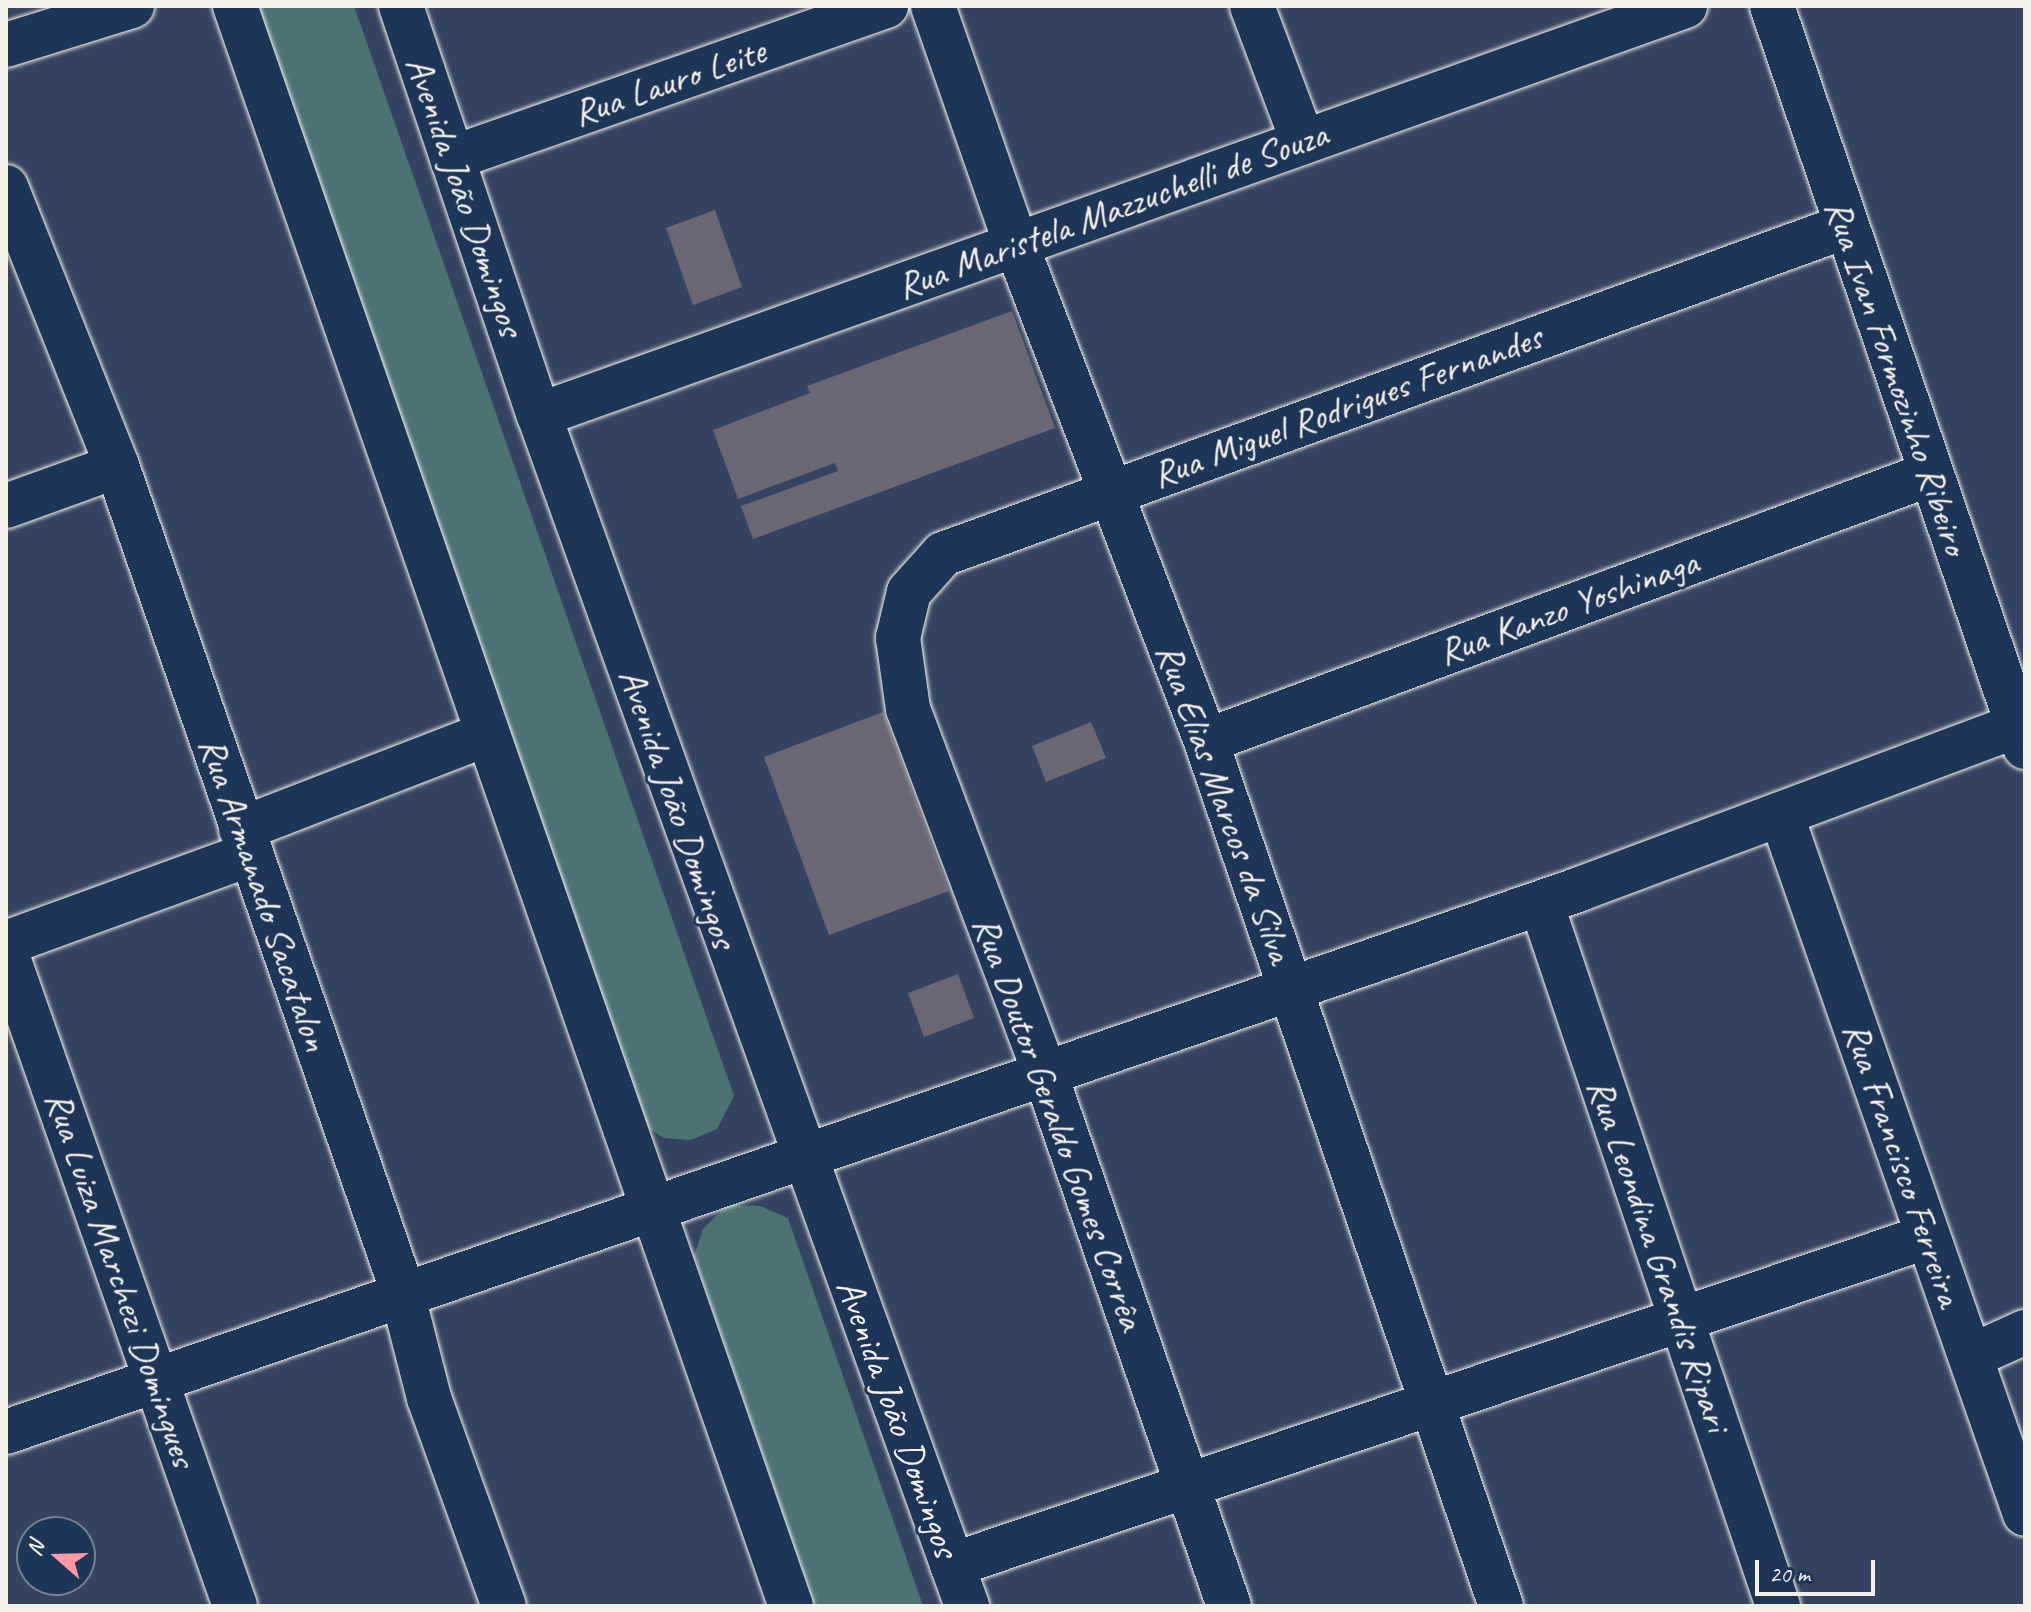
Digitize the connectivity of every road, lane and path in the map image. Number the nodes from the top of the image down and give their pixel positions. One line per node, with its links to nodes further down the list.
1 (132, 6): 9 (street)
2 (235, 6): 21 (street)
3 (401, 6): 11 (street, Avenida João Domingos)
4 (886, 6): 11 (street, Rua Lauro Leite)
5 (933, 6): 14 (street, Rua Elias Marcos da Silva)
6 (1252, 6): 10 (street)
7 (1685, 6): 10 (street, Rua Maristela Mazzuchelli de Souza)
8 (1772, 6): 13 (street, Rua Ivan Formozinho Ribeiro)
9 (6, 45)
10 (1303, 142): 14 (street, Rua Maristela Mazzuchelli de Souza)
11 (452, 158): 15 (street, Avenida João Domingos)
12 (6, 187): 16 (street, Rua Armanado Sacatalon)
13 (1844, 227): 17 (street, Rua Ivan Formozinho Ribeiro); 18 (street, Rua Miguel Rodrigues Fernandes)
14 (1016, 244): 15 (street, Rua Maristela Mazzuchelli de Souza); 18 (street, Rua Elias Marcos da Silva)
15 (539, 415): 31 (street, Avenida João Domingos)
16 (117, 466): 19 (street); 25 (street, Rua Armanado Sacatalon)
17 (1930, 474): 22 (street, Rua Ivan Formozinho Ribeiro); 23 (street, Rua Kanzo Yoshinaga)
18 (1109, 493): 20 (street, Rua Miguel Rodrigues Fernandes); 23 (street, Rua Elias Marcos da Silva)
19 (6, 506)
20 (898, 638): 30 (street, Rua Doutor Geraldo Gomes Corrêa)
21 (487, 734): 25 (street); 32 (street)
22 (2022, 736): 24 (street)
23 (1206, 741): 29 (street, Rua Elias Marcos da Silva)
24 (1781, 814): 26 (street); 33 (street, Rua Francisco Ferreira)
25 (246, 841): 27 (street); 34 (street, Rua Armanado Sacatalon)
26 (1541, 903): 29 (street); 35 (street, Rua Leondina Grandis Ripari)
27 (6, 943)
28 (6, 952): 38 (street, Rua Luiza Marchezi Domingues)
29 (1292, 989): 30 (street); 39 (street, Rua Elias Marcos da Silva)
30 (1046, 1076): 31 (street); 41 (street, Rua Doutor Geraldo Gomes Corrêa)
31 (803, 1159): 32 (street); 43 (street, Avenida João Domingos)
32 (654, 1210): 34 (street); 46 (street)
33 (1926, 1237): 35 (street); 37 (street, Rua Francisco Ferreira)
34 (401, 1297): 38 (street); 45 (street, Rua Armanado Sacatalon)
35 (1680, 1320): 39 (street); 50 (street, Rua Leondina Grandis Ripari)
36 (2025, 1332): 37 (street)
37 (1972, 1356): 42 (street, Rua Francisco Ferreira)
38 (157, 1380): 40 (street); 44 (street, Rua Luiza Marchezi Domingues)
39 (1433, 1404): 41 (street); 49 (street, Rua Elias Marcos da Silva)
40 (6, 1432)
41 (1187, 1487): 43 (street); 48 (street, Rua Doutor Geraldo Gomes Corrêa)
42 (2025, 1514)
43 (952, 1565): 47 (street, Avenida João Domingos)
44 (235, 1606)
45 (504, 1606)
46 (791, 1606)
47 (967, 1606)
48 (1229, 1606)
49 (1501, 1606)
50 (1778, 1606)

